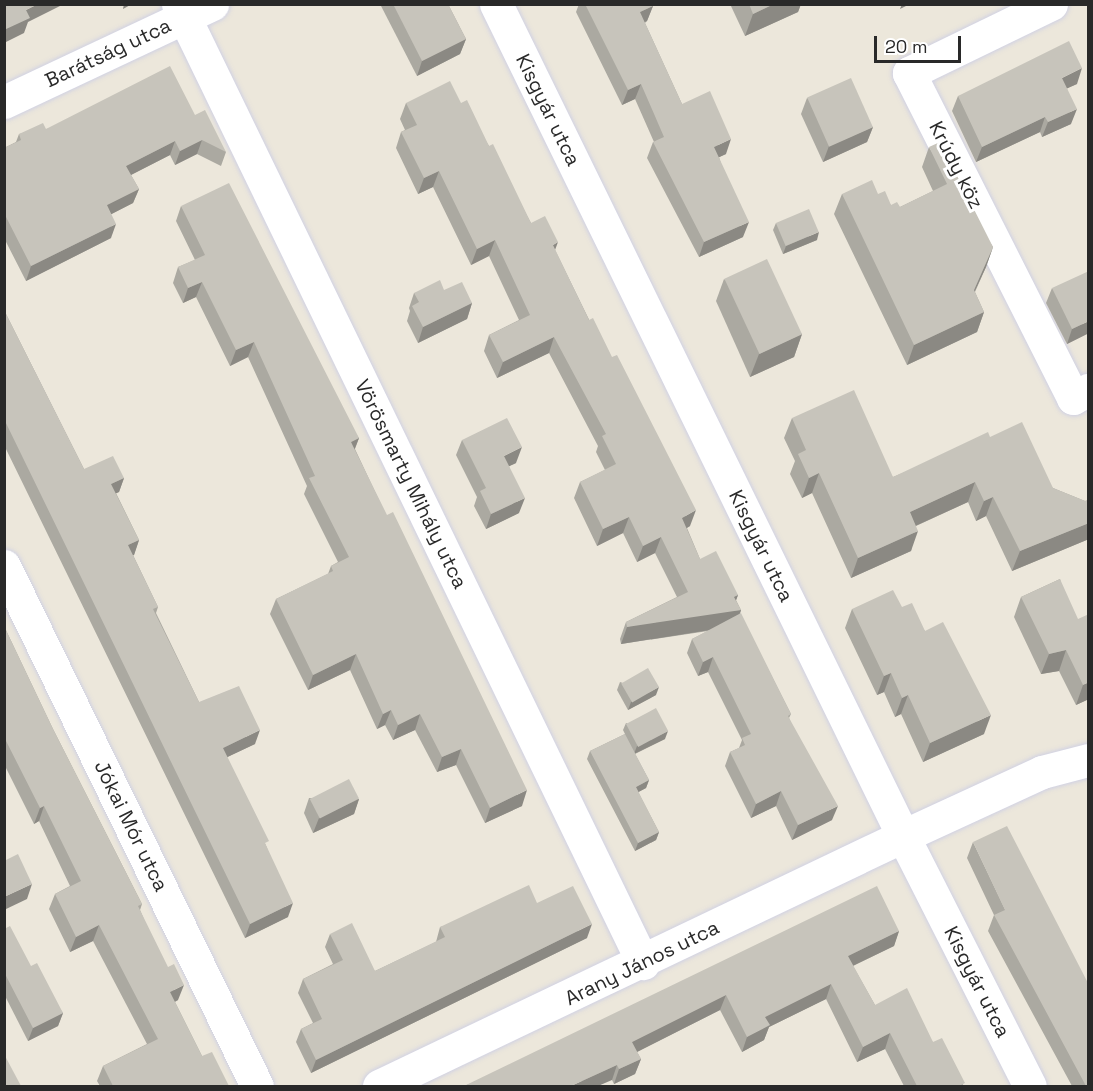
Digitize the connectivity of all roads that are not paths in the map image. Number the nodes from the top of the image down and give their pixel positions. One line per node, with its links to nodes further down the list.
1 (496, 4): 8 (street, Kisgyár utca)
2 (1051, 4): 5 (street, Krúdy köz)
3 (191, 9): 4 (street, Barátság utca); 9 (street, Vörösmarty Mihály utca)
4 (4, 102)
5 (1081, 394)
6 (4, 566): 10 (street, Jókai Mór utca)
7 (1089, 760): 8 (street, Arany János utca)
8 (903, 836): 9 (street, Arany János utca); 12 (street, Kisgyár utca)
9 (643, 963): 11 (street, Arany János utca)
10 (257, 1086)
11 (379, 1086)
12 (1030, 1086)

